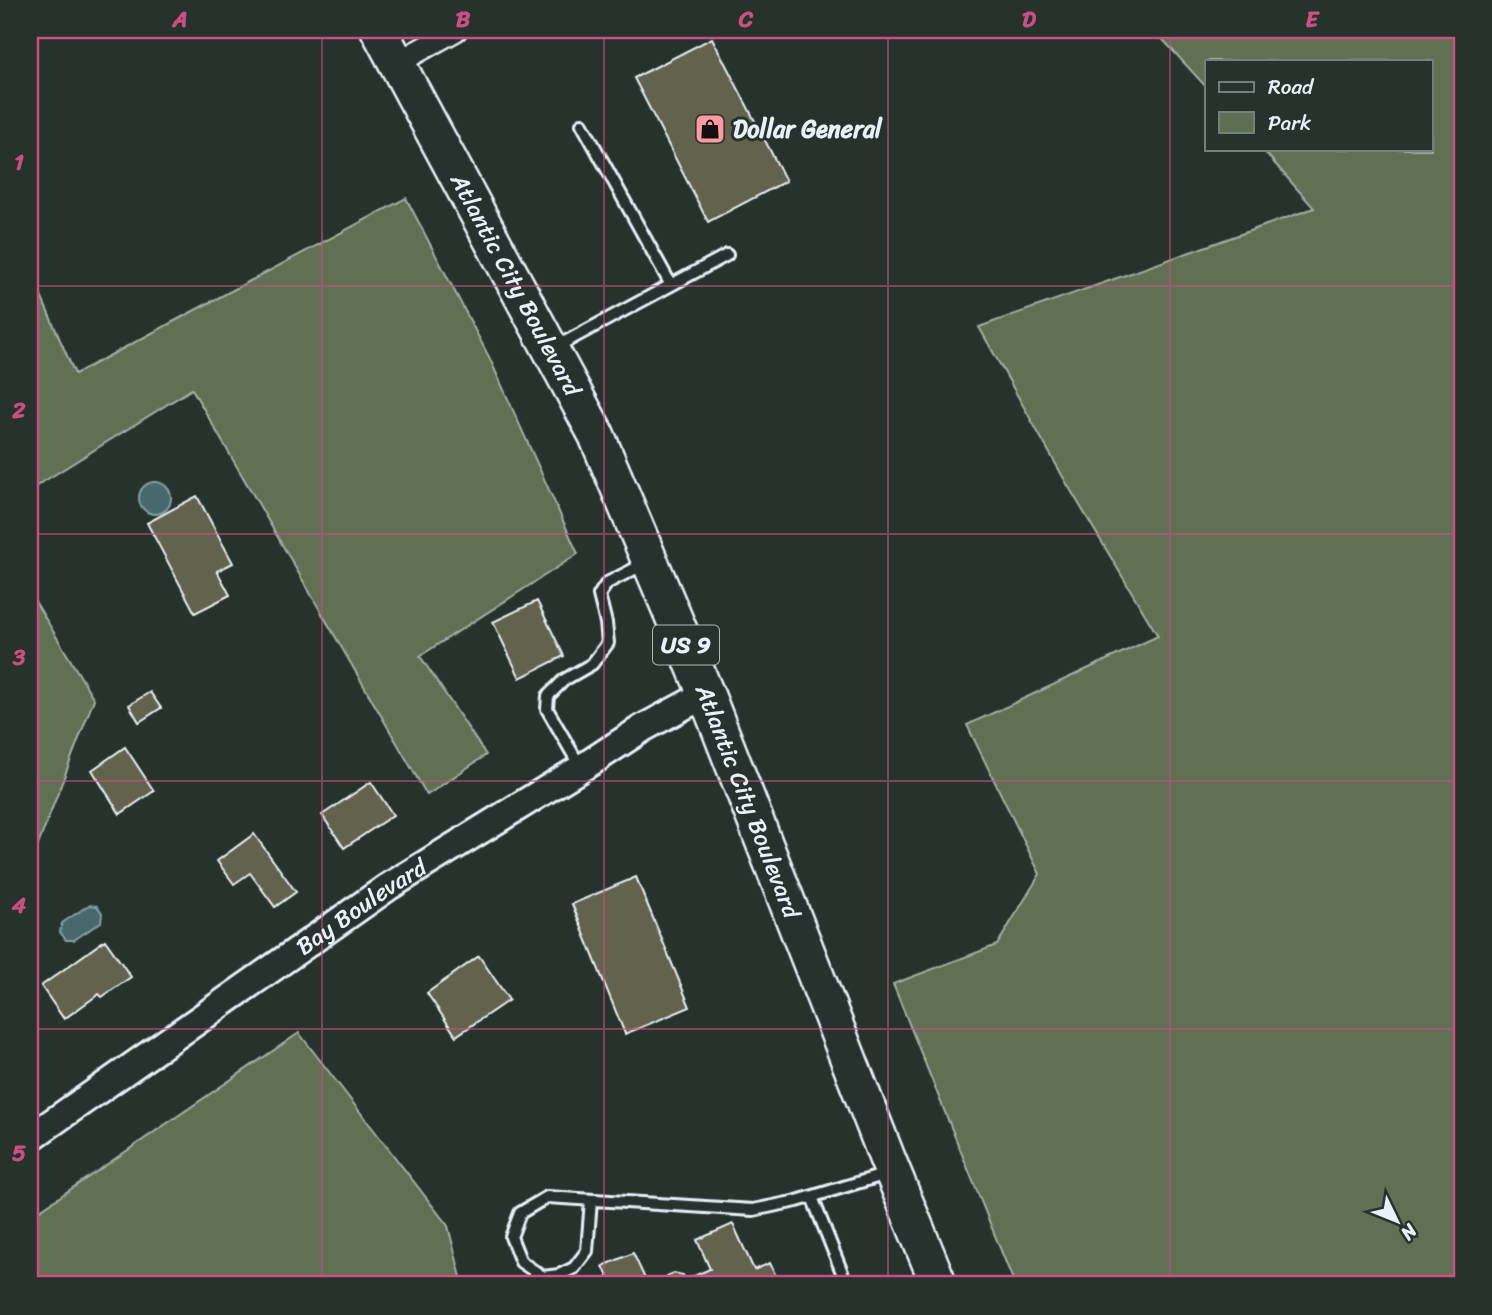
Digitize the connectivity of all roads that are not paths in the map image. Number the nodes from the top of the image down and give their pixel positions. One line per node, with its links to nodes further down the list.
1 (456, 30): 3 (street)
2 (381, 31): 3 (highway, Atlantic City Boulevard / US 9)
3 (397, 63): 7 (highway, Atlantic City Boulevard / US 9)
4 (582, 124): 6 (lane)
5 (727, 255): 6 (lane)
6 (671, 285): 7 (lane)
7 (551, 349): 8 (highway, Atlantic City Boulevard / US 9)
8 (650, 561): 9 (highway, Atlantic City Boulevard / US 9); 10 (lane)
9 (706, 694): 10 (street, Bay Boulevard); 12 (highway, Atlantic City Boulevard / US 9)
10 (581, 768): 11 (street, Bay Boulevard)
11 (30, 1138)
12 (892, 1172): 13 (lane); 16 (highway, Atlantic City Boulevard / US 9)
13 (812, 1197): 14 (lane); 15 (lane)
14 (591, 1200): 14 (lane)
15 (847, 1285)
16 (939, 1285)

